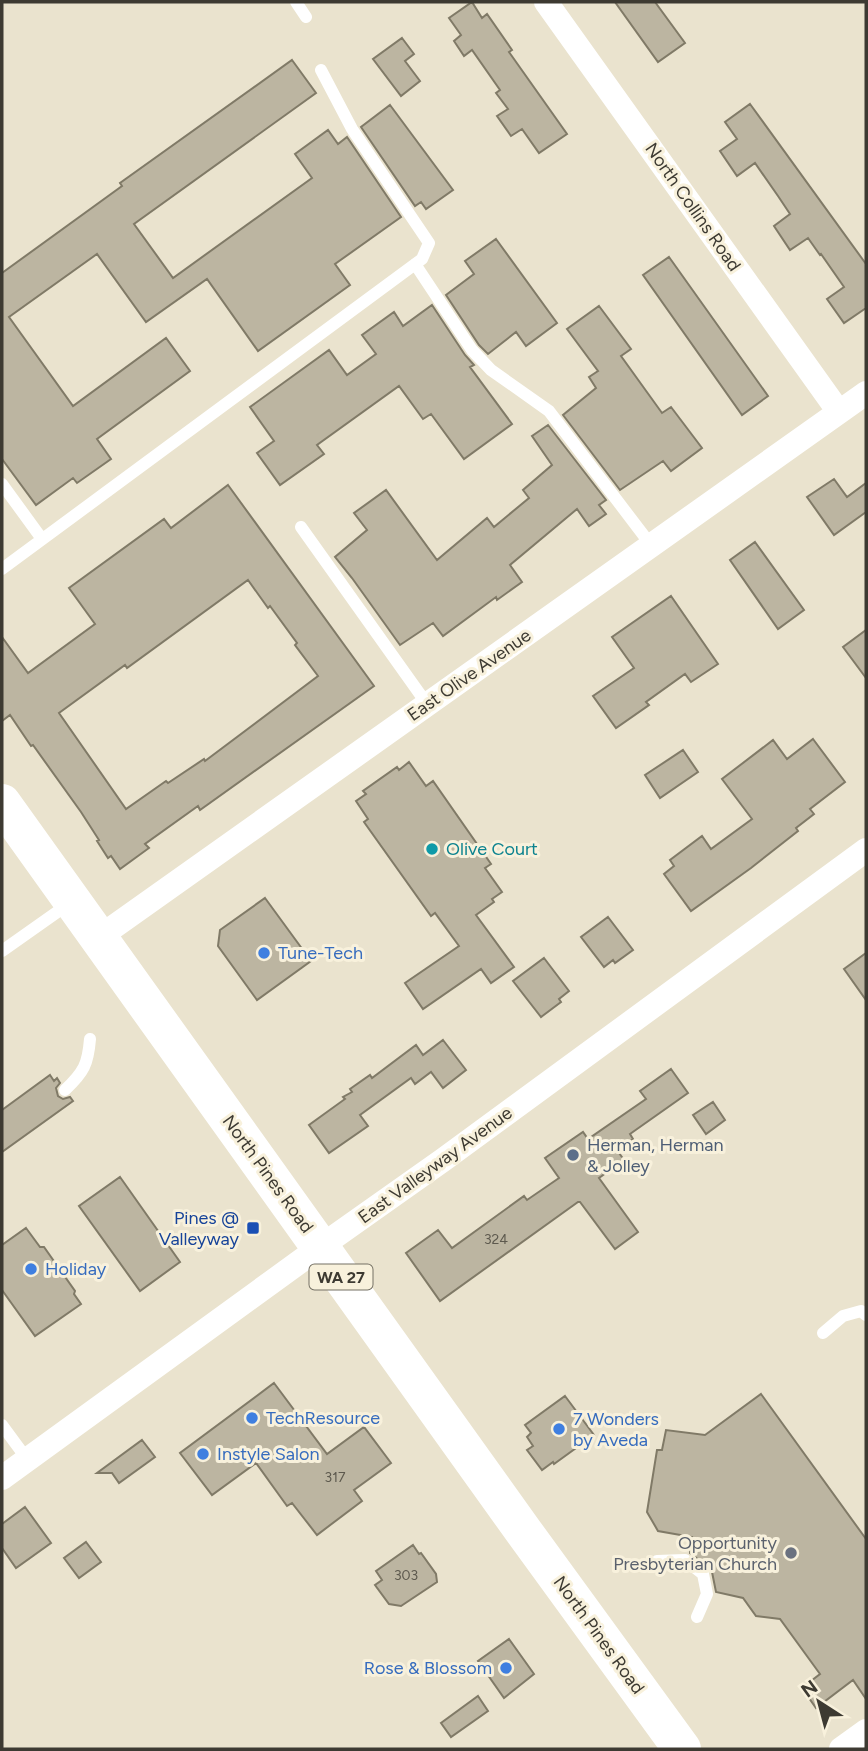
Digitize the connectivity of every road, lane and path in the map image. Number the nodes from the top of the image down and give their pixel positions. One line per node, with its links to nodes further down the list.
1 (296, 2): 3 (lane)
2 (546, 2): 7 (street, North Collins Road)
3 (306, 17)
4 (321, 70): 5 (lane)
5 (415, 264): 10 (lane); 11 (lane)
6 (866, 393): 7 (street, East Olive Avenue)
7 (839, 412): 11 (street, East Olive Avenue)
8 (2, 484): 10 (lane)
9 (301, 527): 13 (lane)
10 (43, 539): 12 (lane)
11 (651, 545): 13 (street, East Olive Avenue)
12 (2, 569)
13 (427, 704): 17 (street, East Olive Avenue)
14 (2, 803): 16 (main road, North Pines Road / WA 27)
15 (866, 850): 21 (street, East Valleyway Avenue)
16 (72, 902): 17 (main road, North Pines Road / WA 27); 18 (lane)
17 (98, 937): 21 (main road, North Pines Road / WA 27)
18 (2, 951)
19 (90, 1039): 20 (lane)
20 (65, 1090)
21 (320, 1247): 25 (street, East Valleyway Avenue); 30 (main road, North Pines Road / WA 27)
22 (866, 1315): 23 (lane)
23 (823, 1333)
24 (2, 1425): 25 (lane)
25 (27, 1460): 26 (street, East Valleyway Avenue)
26 (2, 1478)
27 (657, 1561): 28 (lane)
28 (697, 1617)
29 (866, 1731): 31 (street)
30 (682, 1749)
31 (841, 1749)

